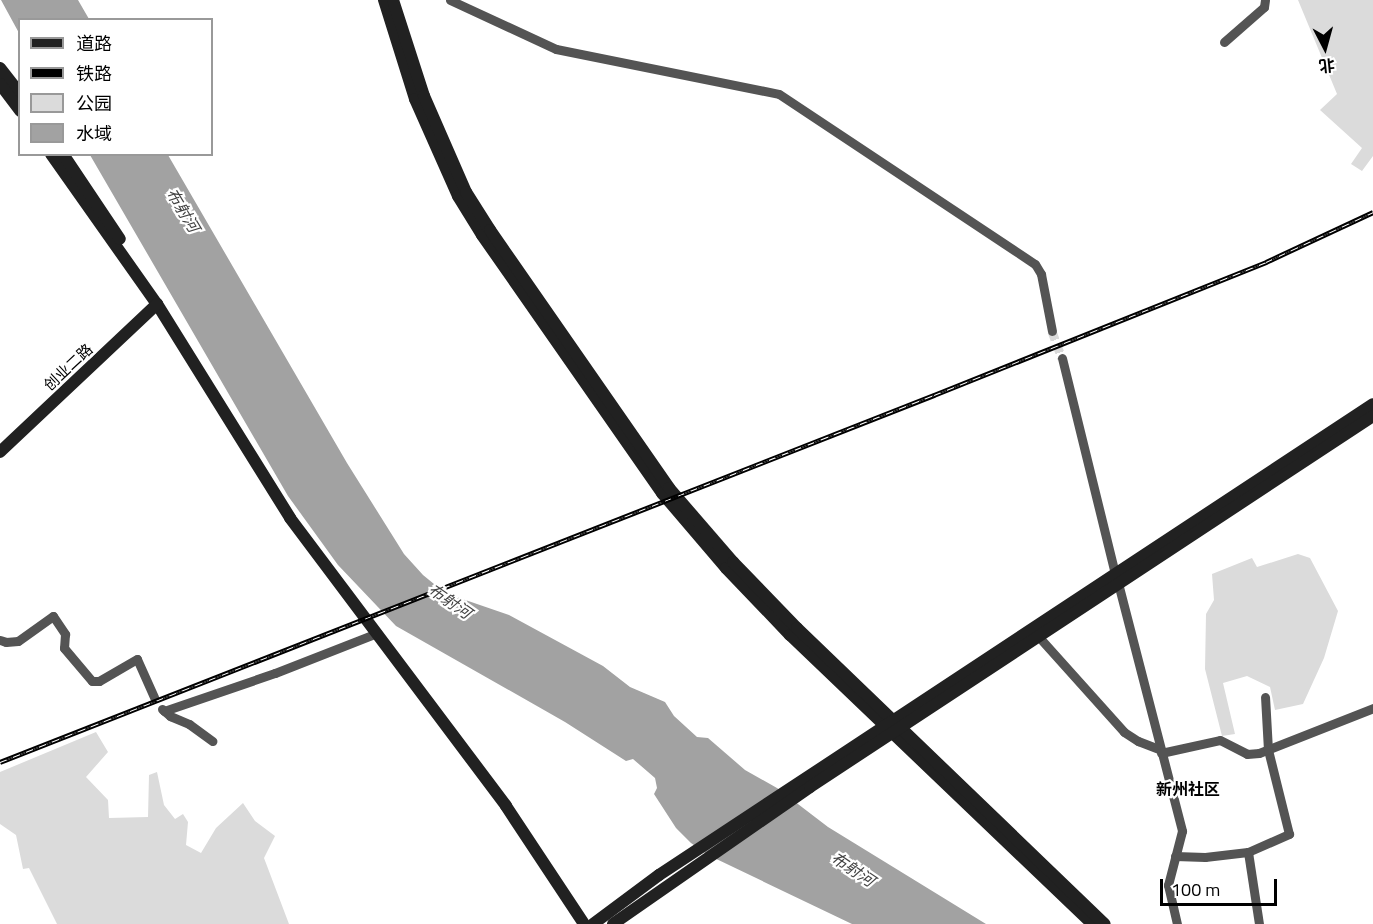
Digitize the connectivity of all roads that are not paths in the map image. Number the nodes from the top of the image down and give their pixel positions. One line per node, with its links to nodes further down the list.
1 (384, 0): 25 (main road)
2 (393, 0): 25 (main road)
3 (450, 0): 13 (street)
4 (1265, 0): 5 (street)
5 (1224, 42)
6 (0, 68): 8 (main road)
7 (0, 84): 9 (main road)
8 (18, 91)
9 (18, 108)
10 (52, 156): 12 (main road)
11 (64, 156): 12 (main road)
12 (157, 304): 17 (main road, 创业二路); 19 (main road)
13 (1052, 331)
14 (1062, 358): 18 (street)
15 (1373, 404): 18 (main road)
16 (1373, 416): 18 (main road)
17 (0, 452)
18 (1117, 579): 20 (main road); 25 (main road); 28 (street)
19 (377, 633): 26 (street); 32 (main road)
20 (1038, 636): 25 (main road); 28 (street)
21 (0, 639): 22 (street)
22 (154, 696)
23 (1265, 697): 27 (street)
24 (1373, 708): 27 (street)
25 (892, 727): 31 (main road); 35 (main road); 36 (main road)
26 (212, 741)
27 (1268, 750): 28 (street); 29 (street)
28 (1161, 751): 30 (street)
29 (1248, 852): 30 (street); 38 (street)
30 (1175, 856): 37 (street)
31 (684, 866): 33 (main road); 34 (main road)
32 (585, 924)
33 (593, 924)
34 (613, 924)
35 (1092, 924)
36 (1105, 924)
37 (1177, 924)
38 (1259, 924)

